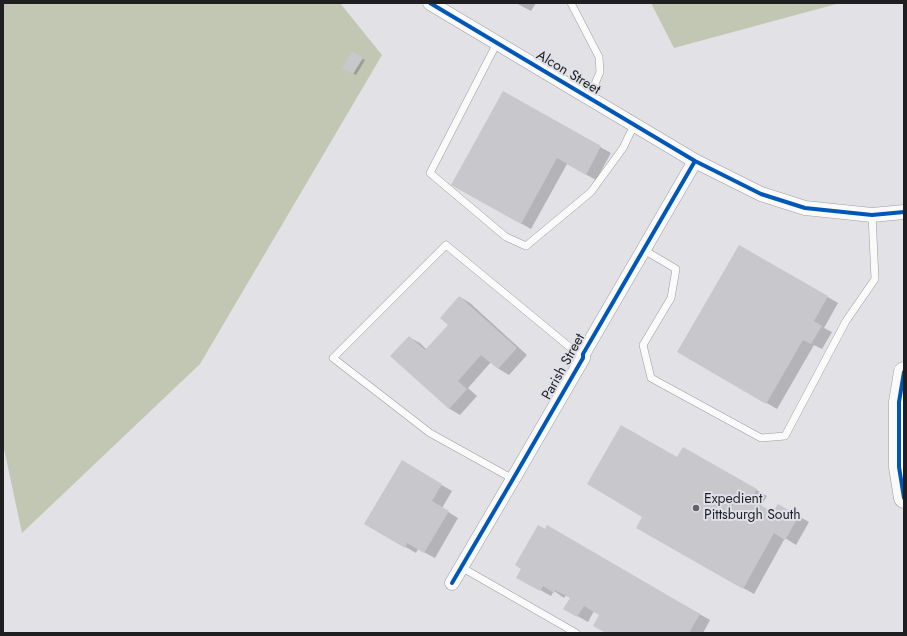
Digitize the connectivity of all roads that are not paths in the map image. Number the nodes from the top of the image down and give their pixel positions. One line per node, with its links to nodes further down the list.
1 (430, 3): 3 (street, Alcon Street)
2 (571, 3): 4 (lane)
3 (497, 43): 4 (street, Alcon Street); 5 (lane)
4 (588, 98): 5 (street, Alcon Street)
5 (634, 125): 6 (street, Alcon Street)
6 (695, 161): 8 (street, Alcon Street); 9 (street, Parish Street)
7 (904, 212): 8 (street, Alcon Street)
8 (872, 215): 9 (lane)
9 (644, 250): 10 (street, Parish Street)
10 (583, 358): 12 (street, Parish Street); 12 (lane)
11 (904, 372): 13 (main road)
12 (513, 479): 14 (street, Parish Street)
13 (904, 498)
14 (461, 567): 15 (street, Parish Street); 16 (lane)
15 (452, 583)
16 (576, 633)

